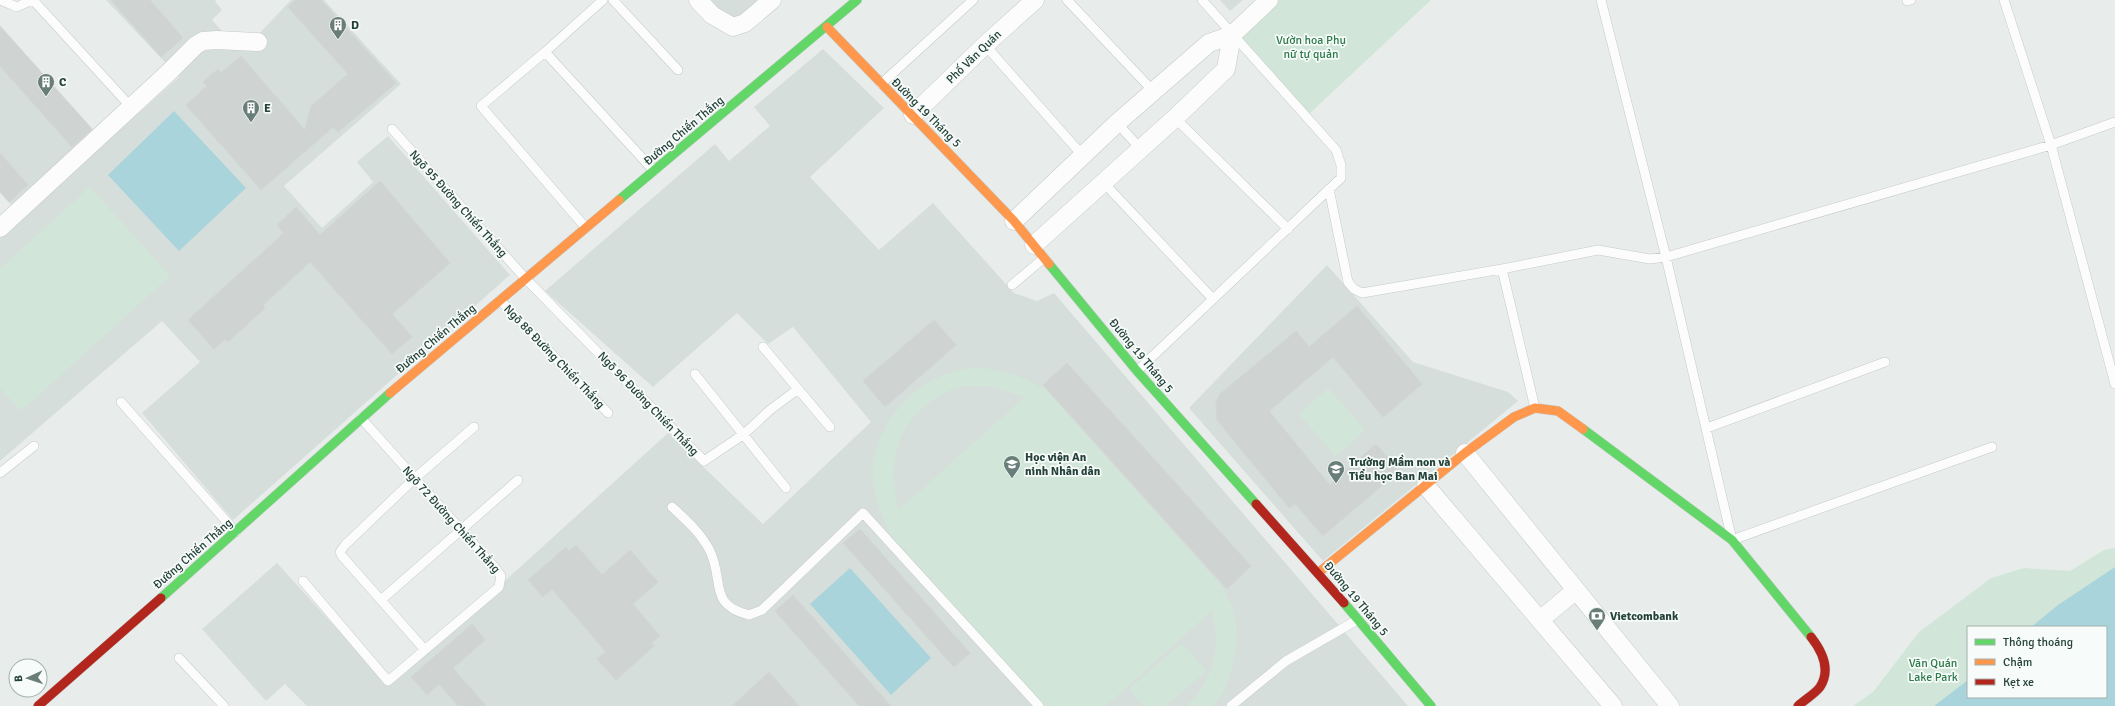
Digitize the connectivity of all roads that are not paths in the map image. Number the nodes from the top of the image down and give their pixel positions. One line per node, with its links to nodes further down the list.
1 (0, 0): 2 (lane)
2 (32, 0): 23 (lane)
3 (603, 0): 19 (lane)
4 (613, 0): 20 (lane)
5 (698, 0): 6 (street)
6 (772, 0)
7 (857, 0): 15 (street, Đường Chiến Thắng)
8 (973, 0): 21 (lane)
9 (1035, 0): 18 (street, Phố Văn Quán)
10 (1067, 0): 22 (lane)
11 (1202, 0): 16 (lane)
12 (1269, 0): 16 (street)
13 (1602, 0): 40 (lane)
14 (2004, 0): 29 (lane)
15 (827, 27): 21 (street, Đường 19 Tháng 5); 32 (street, Đường Chiến Thắng)
16 (1232, 35): 22 (street); 25 (street); 34 (lane)
17 (258, 42): 23 (street)
18 (985, 45): 24 (street, Phố Văn Quán); 31 (lane)
19 (545, 52): 32 (lane); 37 (lane)
20 (678, 70)
21 (881, 84): 24 (street, Đường 19 Tháng 5)
22 (1154, 92): 27 (street)
23 (131, 107): 36 (street)
24 (913, 115): 35 (street, Đường 19 Tháng 5)
25 (1175, 118): 30 (street); 38 (lane)
26 (2115, 122): 29 (lane)
27 (1118, 123): 30 (lane); 31 (street)
28 (392, 130): 42 (lane, Ngõ 95 Đường Chiến Thắng)
29 (2051, 145): 40 (lane); 50 (lane)
30 (1140, 148): 33 (street)
31 (1083, 156): 35 (street)
32 (654, 171): 37 (street, Đường Chiến Thắng)
33 (1103, 182): 39 (street); 44 (lane)
34 (1329, 189): 38 (lane); 41 (lane)
35 (1014, 221): 39 (street, Đường 19 Tháng 5)
36 (0, 228)
37 (586, 228): 42 (street, Đường Chiến Thắng)
38 (1288, 228): 44 (lane)
39 (1039, 252): 43 (lane); 48 (street, Đường 19 Tháng 5)
40 (1666, 257): 41 (lane); 58 (lane)
41 (1502, 269): 53 (lane)
42 (525, 278): 45 (street, Đường Chiến Thắng); 59 (lane, Ngõ 96 Đường Chiến Thắng)
43 (1012, 285)
44 (1213, 299): 48 (lane)
45 (500, 300): 54 (lane, Ngõ 88 Đường Chiến Thắng); 55 (street, Đường Chiến Thắng)
46 (764, 348): 51 (lane)
47 (1885, 362): 58 (lane)
48 (1137, 371): 72 (street, Đường 19 Tháng 5)
49 (695, 374): 59 (lane)
50 (2115, 384)
51 (798, 389): 57 (lane); 59 (lane, Ngõ 96 Đường Chiến Thắng)
52 (120, 402): 70 (lane)
53 (1535, 408): 62 (street); 71 (street)
54 (608, 414)
55 (361, 418): 64 (lane, Ngõ 72 Đường Chiến Thắng); 70 (street, Đường Chiến Thắng)
56 (474, 427): 64 (lane)
57 (830, 427)
58 (1707, 428): 71 (lane)
59 (744, 434): 67 (lane)
60 (34, 446): 63 (lane)
61 (1992, 447): 71 (lane)
62 (1465, 453): 66 (street); 74 (street)
63 (0, 473)
64 (414, 479): 69 (lane, Ngõ 72 Đường Chiến Thắng); 75 (lane)
65 (518, 480): 69 (lane)
66 (1426, 486): 72 (street); 77 (street)
67 (786, 488)
68 (672, 507): 82 (lane)
69 (461, 531): 75 (lane); 78 (lane, Ngõ 72 Đường Chiến Thắng)
70 (236, 532): 80 (street, Đường Chiến Thắng)
71 (1732, 540): 87 (street)
72 (1318, 573): 76 (street, Đường 19 Tháng 5)
73 (303, 581): 78 (lane, Ngõ 72 Đường Chiến Thắng)
74 (1576, 590): 77 (street); 86 (street)
75 (381, 600): 78 (lane)
76 (1357, 620): 83 (lane); 84 (street, Đường 19 Tháng 5)
77 (1540, 620): 85 (street)
78 (425, 650)
79 (179, 658): 81 (lane)
80 (38, 706)
81 (224, 706)
82 (1039, 706)
83 (1231, 706)
84 (1431, 706)
85 (1613, 706)
86 (1670, 706)
87 (1798, 706)

